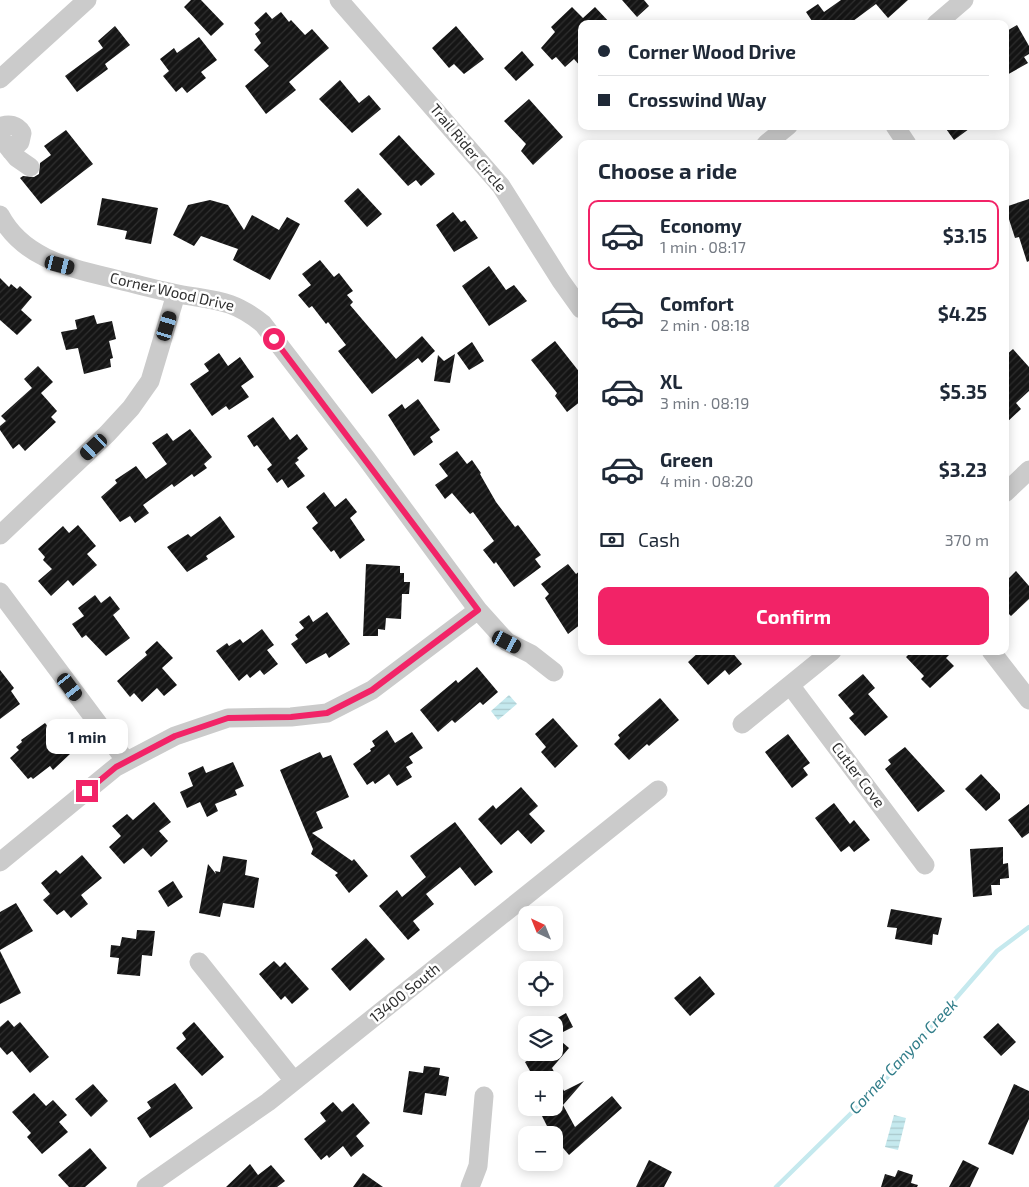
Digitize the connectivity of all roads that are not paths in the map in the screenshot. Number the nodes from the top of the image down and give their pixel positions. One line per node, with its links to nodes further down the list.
1 (87, 0): 5 (street)
2 (339, 0): 13 (street, Trail Rider Circle)
3 (964, 0): 4 (street)
4 (941, 20)
5 (0, 79)
6 (0, 127): 9 (street)
7 (783, 130): 8 (street)
8 (771, 140)
9 (5, 144): 10 (street)
10 (30, 167)
11 (0, 214): 12 (street, Corner Wood Drive)
12 (176, 294): 16 (street); 18 (street, Corner Wood Drive)
13 (578, 304)
14 (1029, 470): 15 (street)
15 (1009, 488)
16 (0, 535)
17 (0, 592): 25 (street)
18 (478, 610): 21 (street, Corner Wood Drive); 25 (street)
19 (827, 655): 22 (street)
20 (994, 655): 23 (street)
21 (554, 672)
22 (790, 686): 24 (street); 28 (street, Cutler Cove)
23 (1029, 700)
24 (742, 724)
25 (126, 761): 27 (street)
26 (658, 790): 30 (street, 13400 South)
27 (0, 862)
28 (925, 865)
29 (198, 962): 30 (street)
30 (294, 1081): 32 (street, 13400 South)
31 (484, 1096): 33 (street)
32 (146, 1187)
33 (470, 1187)

